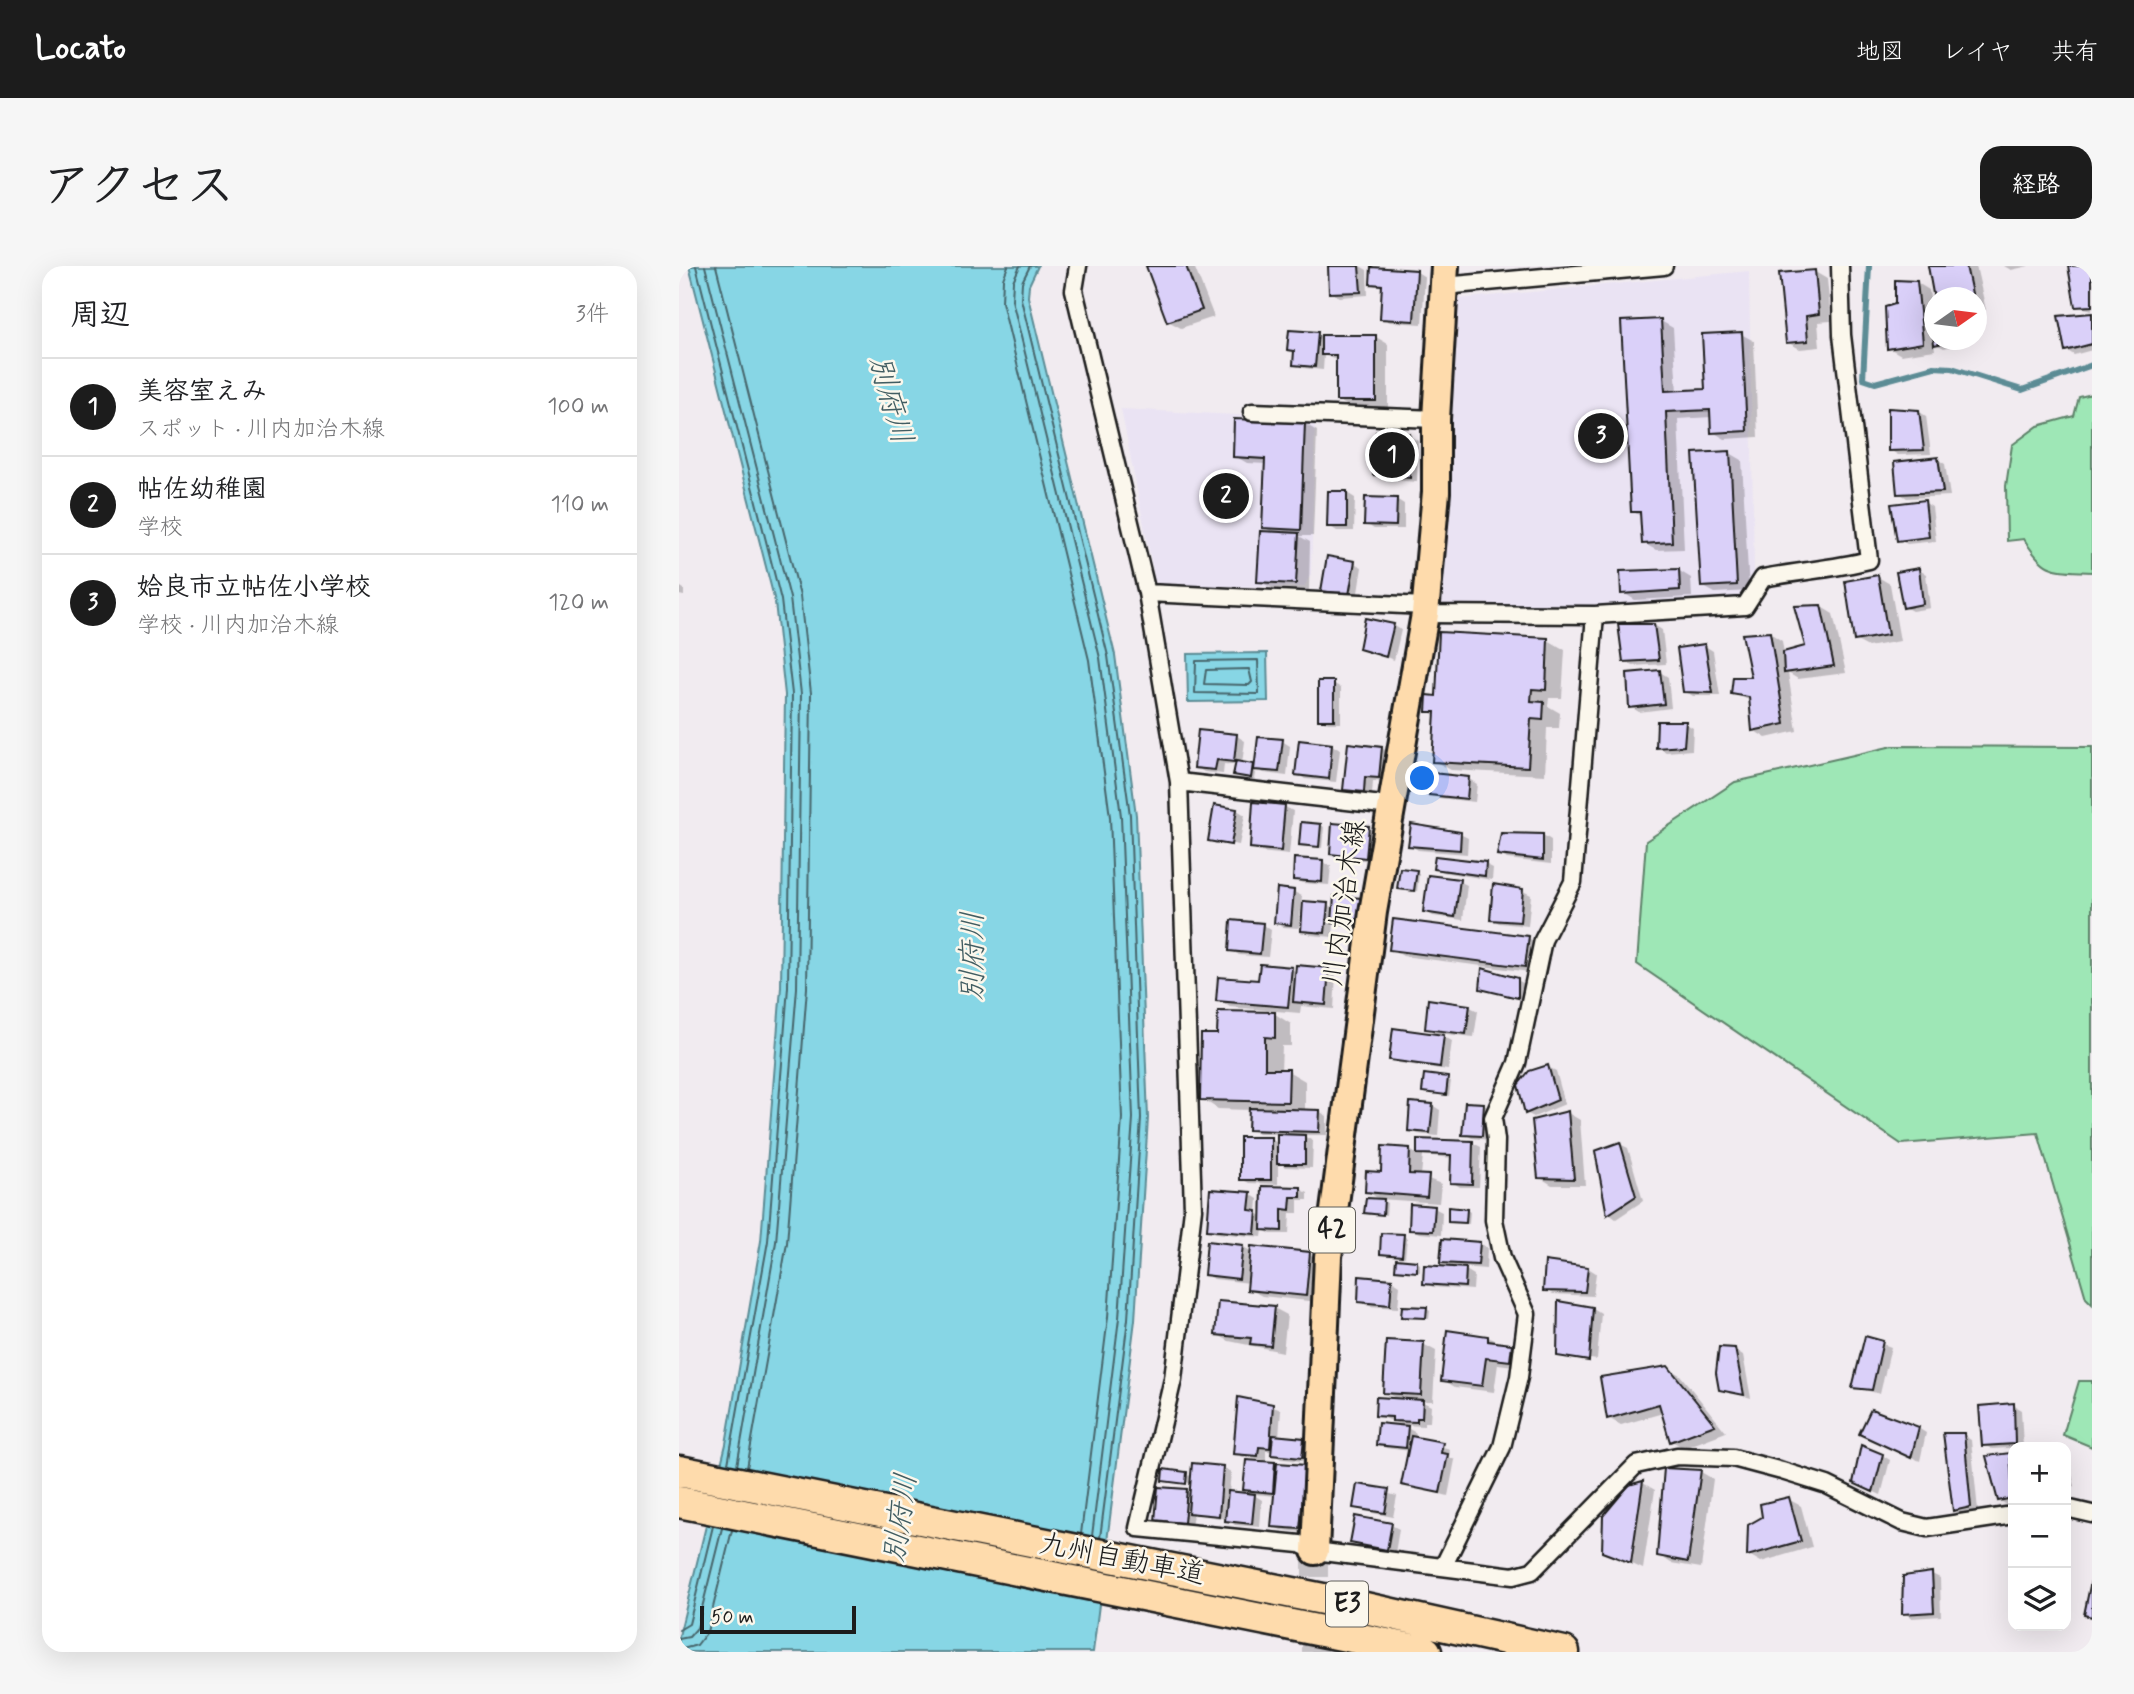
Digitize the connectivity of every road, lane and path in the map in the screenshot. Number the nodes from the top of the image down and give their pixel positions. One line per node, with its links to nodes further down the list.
1 (1078, 266): 7 (street)
2 (1664, 266): 4 (street)
3 (1840, 266): 9 (street)
4 (1444, 276): 6 (main road, 川内加治木線 / 42)
5 (1252, 412): 6 (street)
6 (1436, 419): 8 (main road, 川内加治木線 / 42)
7 (1147, 593): 8 (street); 10 (street)
8 (1425, 610): 9 (street); 11 (main road, 川内加治木線 / 42)
9 (1595, 615): 18 (street)
10 (1179, 782): 11 (street); 17 (street)
11 (1391, 806): 17 (main road, 川内加治木線 / 42)
12 (679, 1471): 20 (highway, 九州自動車道 / E3)
13 (679, 1502): 19 (highway, 九州自動車道 / E3)
14 (2071, 1509): 15 (street)
15 (2092, 1514)
16 (2008, 1516): 18 (street)
17 (1315, 1551): 18 (street)
18 (1444, 1567)
19 (1426, 1652)
20 (1564, 1652)

